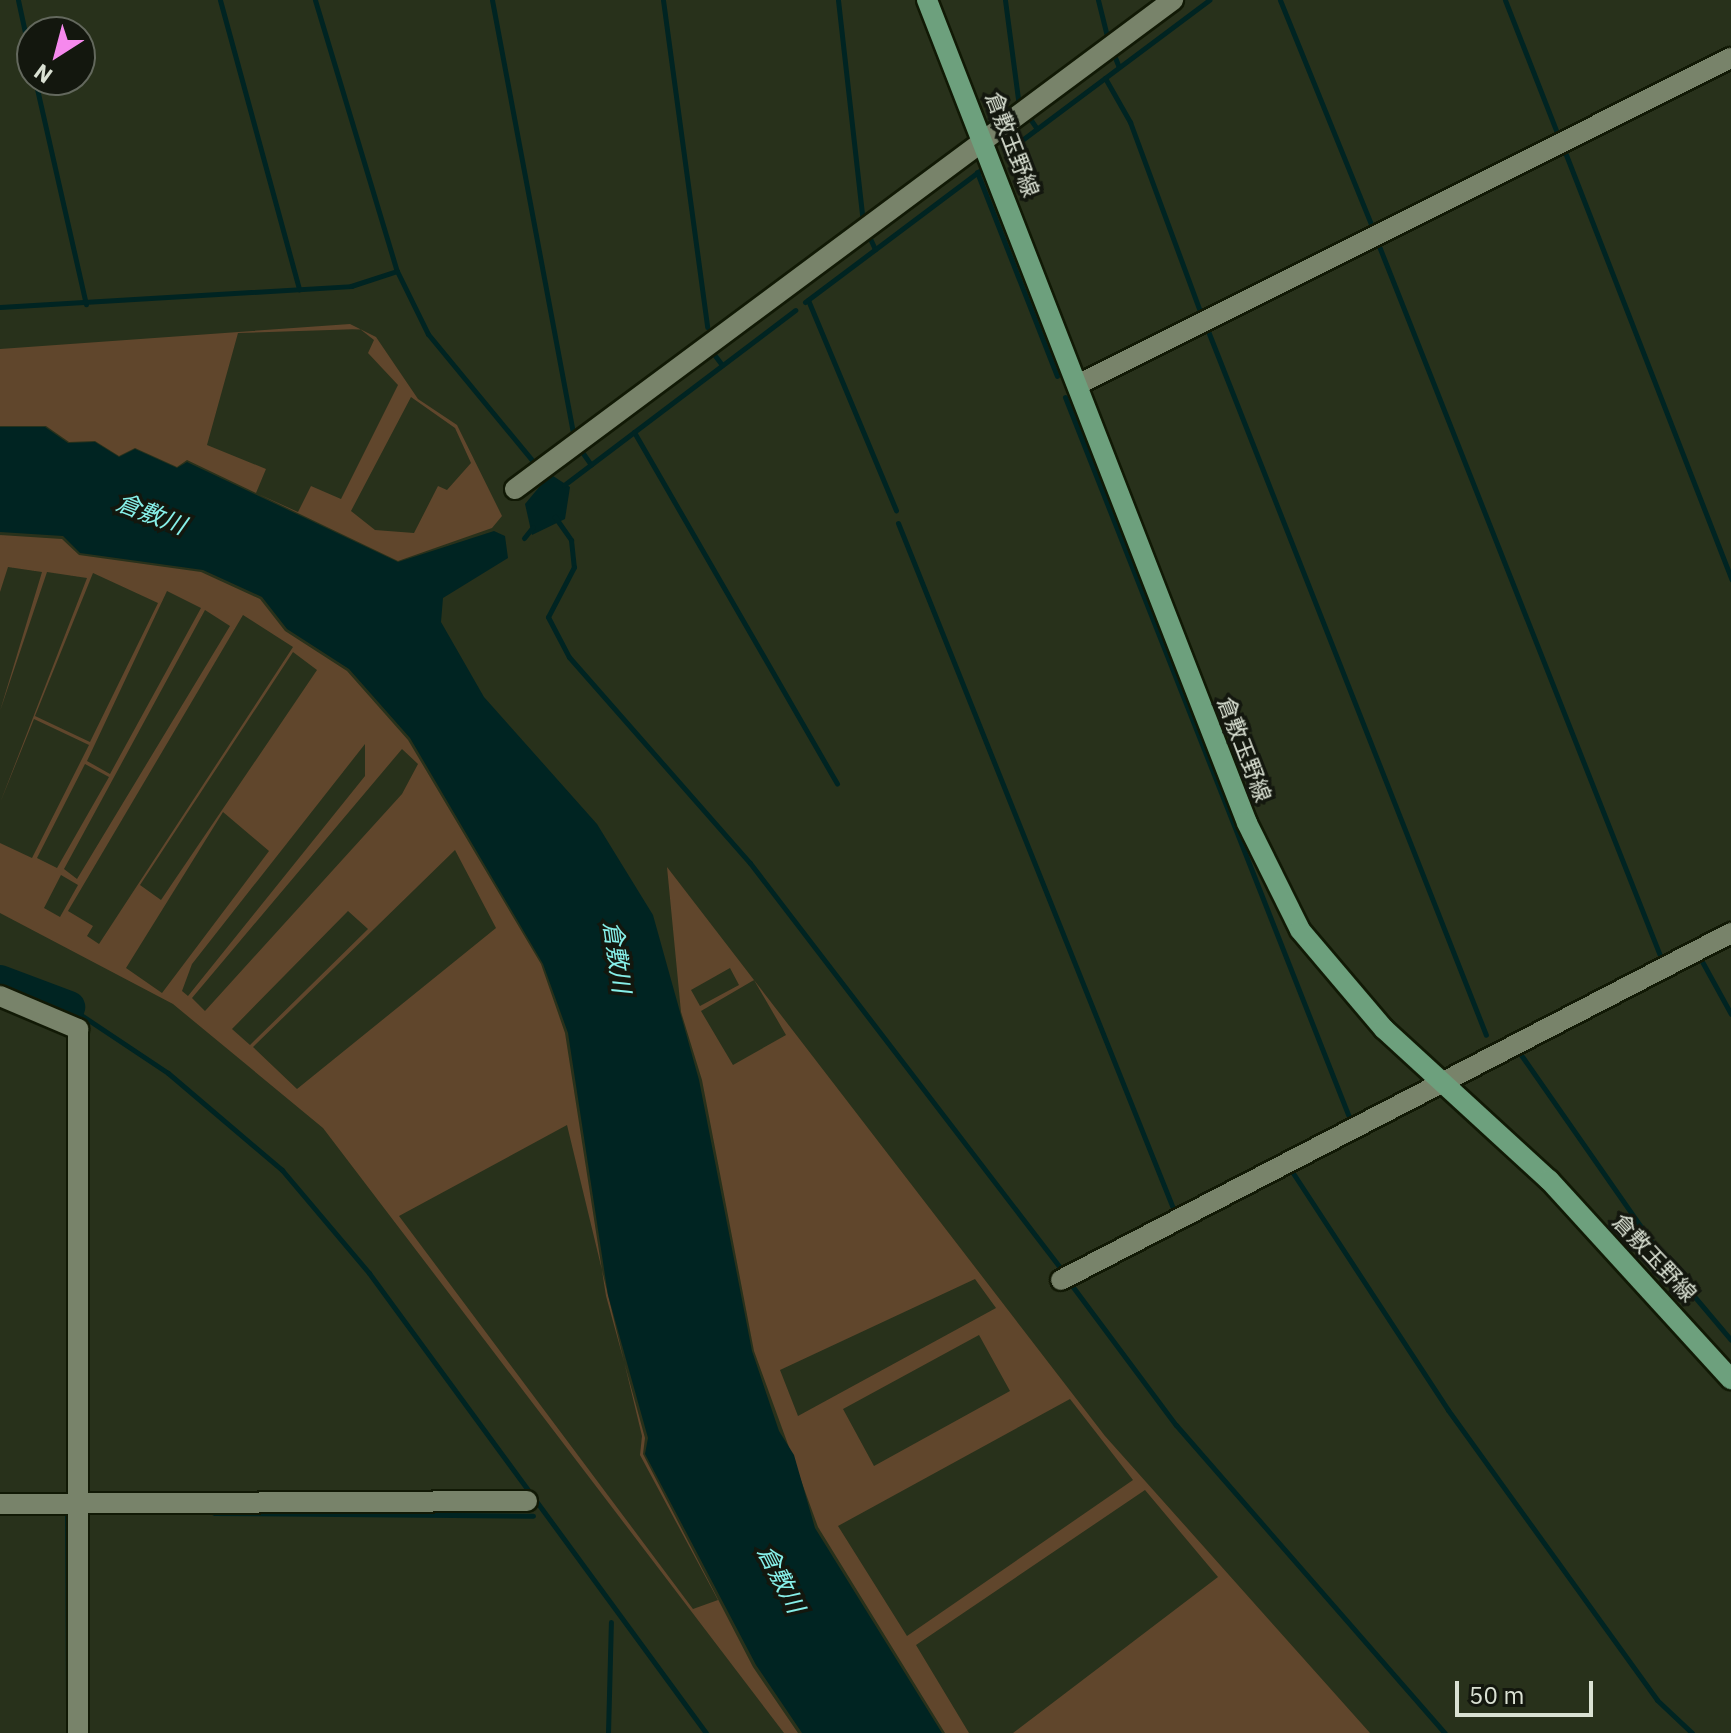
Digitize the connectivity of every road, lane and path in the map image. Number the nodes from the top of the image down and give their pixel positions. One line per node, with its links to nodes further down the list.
1 (927, 0): 4 (main road, 倉敷玉野線)
2 (1173, 0): 4 (street)
3 (1731, 58): 5 (street)
4 (985, 138): 5 (main road, 倉敷玉野線); 6 (street)
5 (1079, 384): 9 (main road, 倉敷玉野線)
6 (515, 489)
7 (1731, 933): 9 (street)
8 (0, 996): 14 (street)
9 (1443, 1083): 10 (street); 11 (main road, 倉敷玉野線)
10 (1066, 1277)
11 (1731, 1379)
12 (527, 1501): 14 (street)
13 (0, 1504): 14 (street)
14 (77, 1505): 15 (street)
15 (78, 1733)

